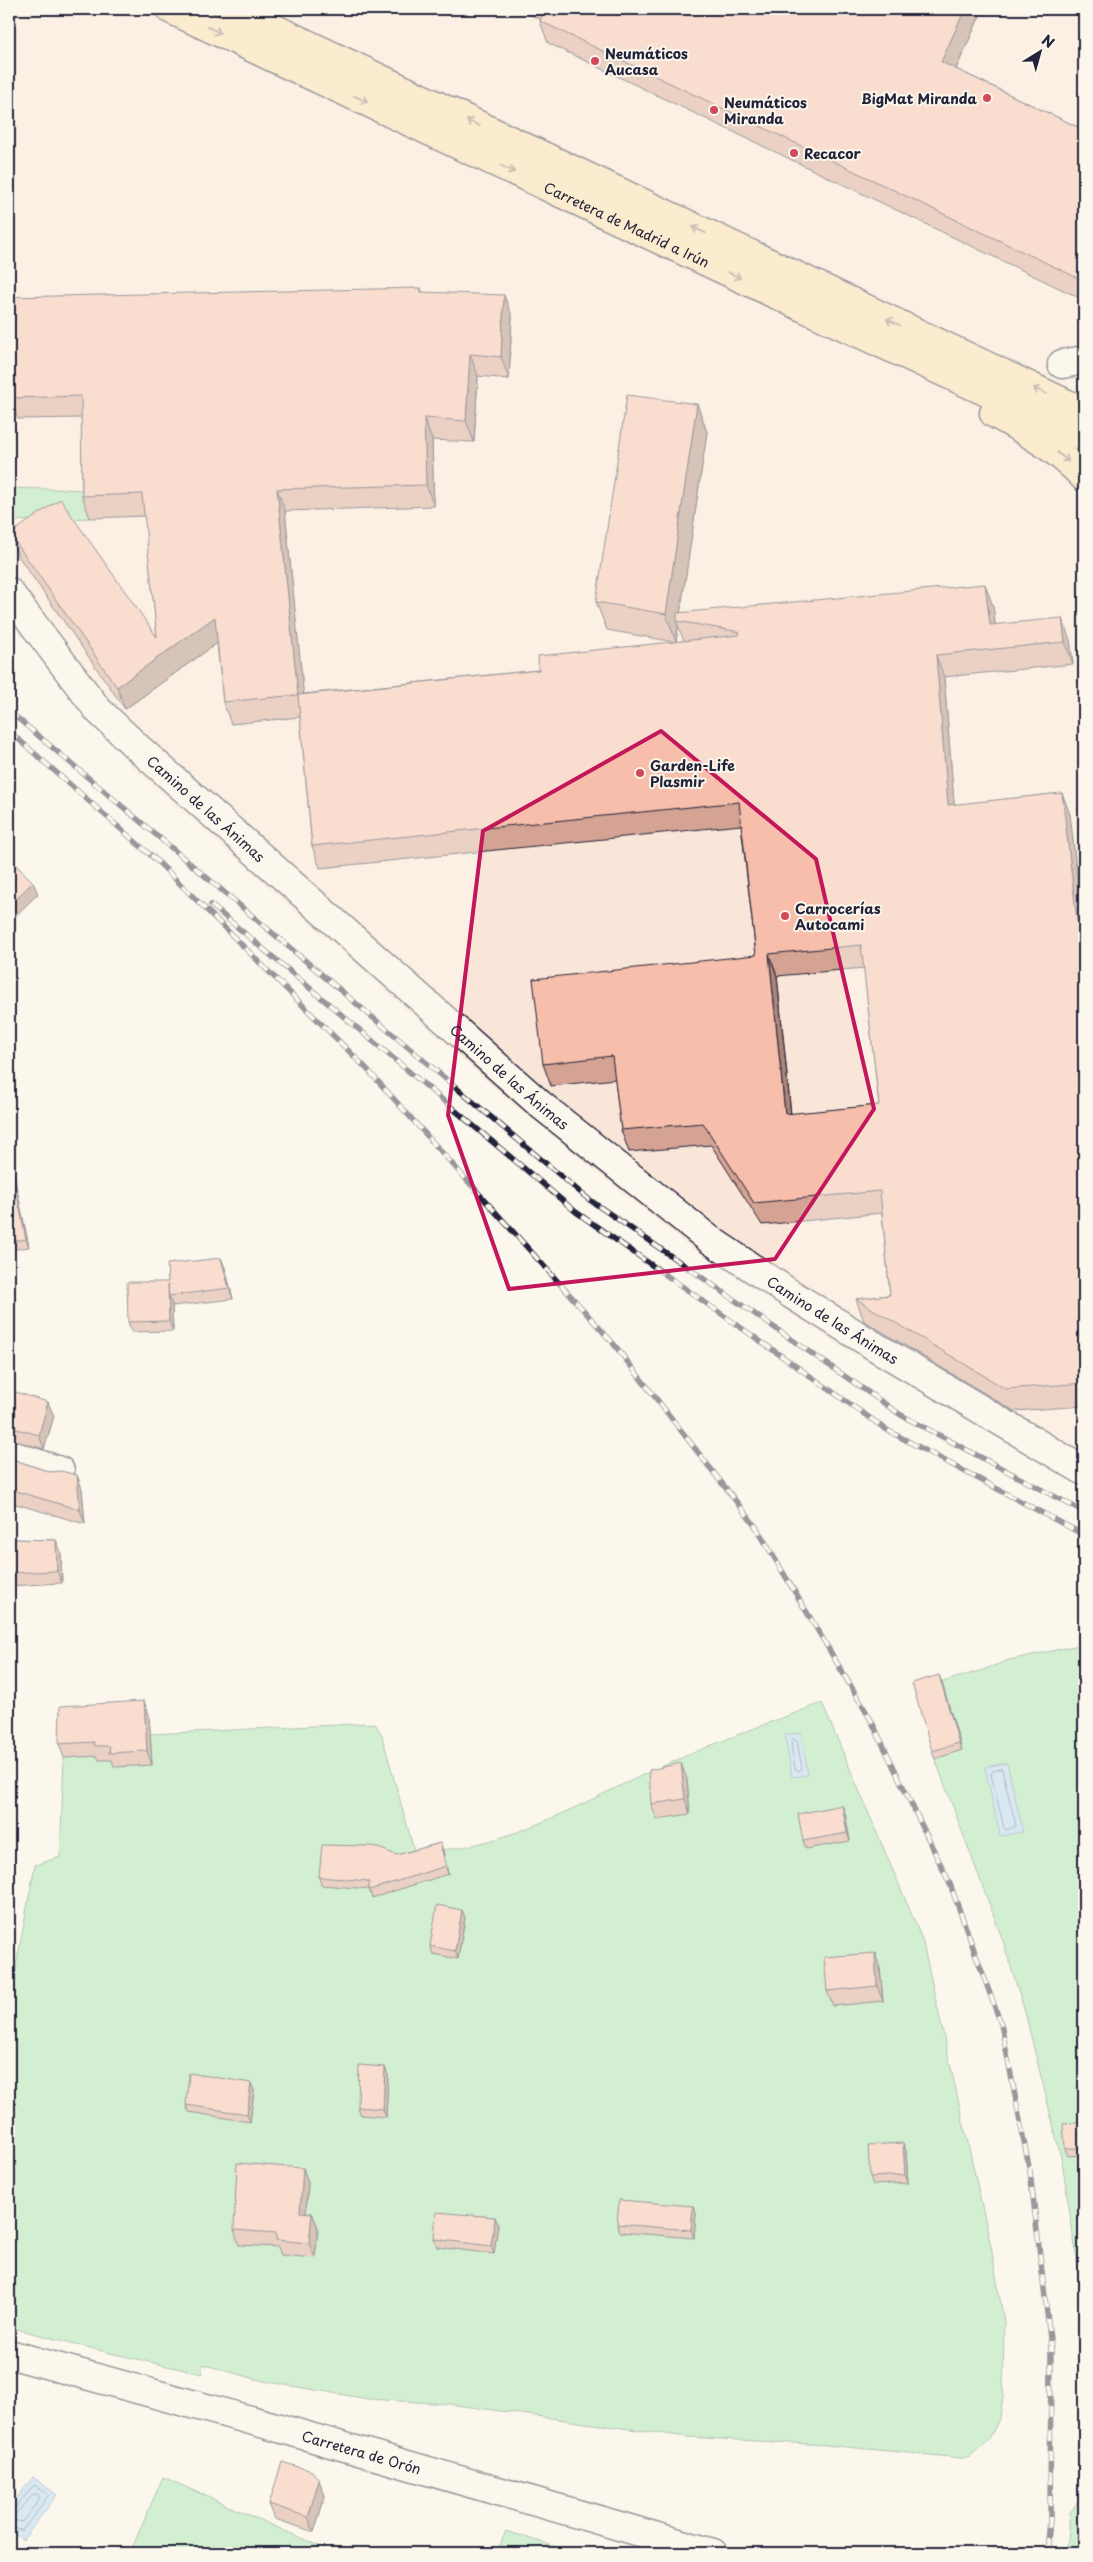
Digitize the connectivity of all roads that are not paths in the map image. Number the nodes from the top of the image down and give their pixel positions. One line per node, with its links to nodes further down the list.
1 (170, 9): 3 (highway, Carretera de Madrid a Irún, one-way to 3)
2 (233, 9): 4 (highway, Carretera de Madrid a Irún, one-way to 2)
3 (809, 310): 5 (highway, Carretera de Madrid a Irún); 6 (highway, one-way to 6)
4 (1084, 412)
5 (1084, 437)
6 (1084, 477)
7 (9, 592): 10 (street, Camino de las Ánimas)
8 (9, 1454): 9 (street)
9 (60, 1471)
10 (1084, 1471)
11 (9, 2354): 12 (street, Carretera de Orón)
12 (713, 2553)

